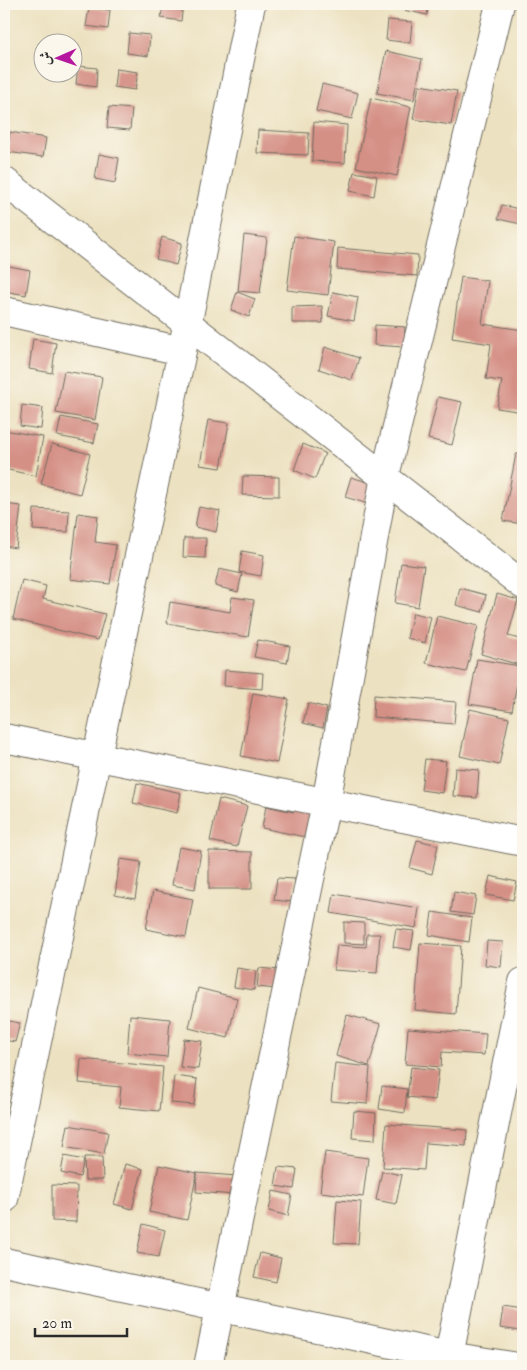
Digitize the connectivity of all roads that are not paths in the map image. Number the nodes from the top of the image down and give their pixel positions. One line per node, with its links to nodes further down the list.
1 (251, 4): 5 (street)
2 (500, 4): 7 (street)
3 (4, 181): 5 (street)
4 (4, 311): 6 (street)
5 (188, 323): 6 (street); 7 (street)
6 (182, 352): 10 (street)
7 (384, 476): 8 (street); 11 (street)
8 (523, 585)
9 (4, 738): 10 (street)
10 (96, 757): 11 (street); 14 (street)
11 (326, 803): 12 (street); 16 (street)
12 (523, 842)
13 (523, 982): 17 (street)
14 (4, 1198)
15 (4, 1262): 16 (street)
16 (220, 1308): 17 (street); 18 (street)
17 (448, 1361): 19 (street)
18 (208, 1366)
19 (512, 1366)

